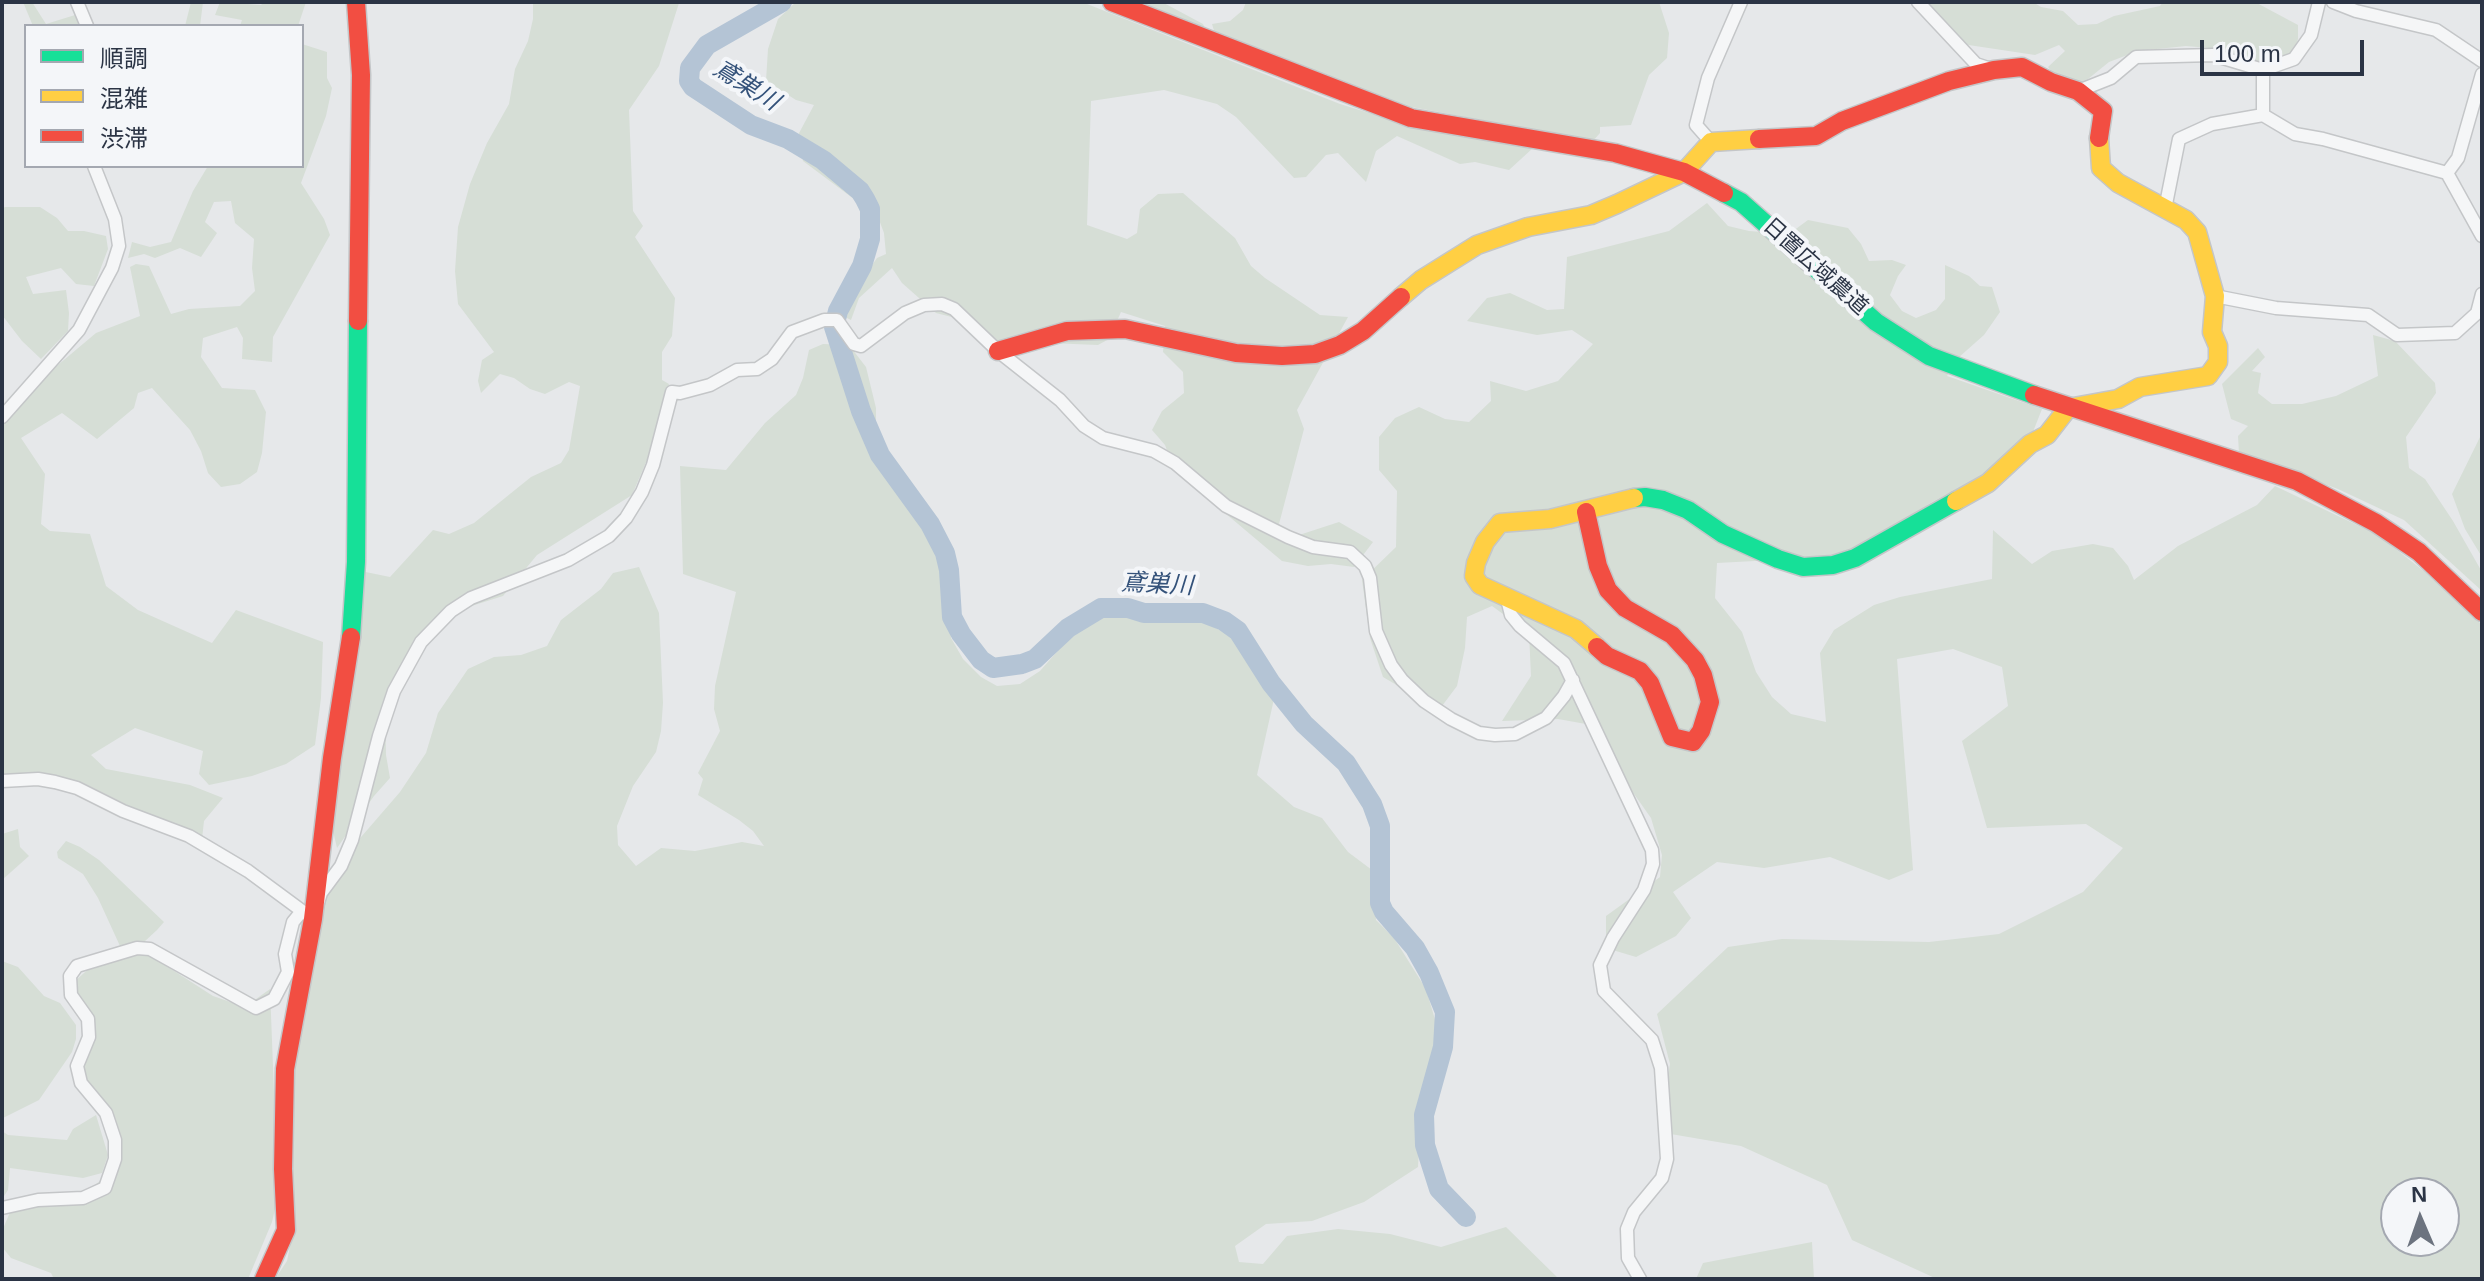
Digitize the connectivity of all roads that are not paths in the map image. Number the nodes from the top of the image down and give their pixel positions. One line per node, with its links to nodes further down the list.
1 (77, 2): 9 (street)
2 (356, 2): 32 (street)
3 (1112, 2): 18 (street, 日置広域農道)
4 (1741, 2): 16 (street)
5 (1918, 2): 11 (street)
6 (2319, 2): 12 (street)
7 (2333, 2): 8 (street)
8 (2370, 8): 10 (street)
9 (86, 24)
10 (2482, 61)
11 (1994, 70): 14 (street); 16 (street)
12 (2263, 70): 14 (street); 15 (street)
13 (2482, 74): 19 (street)
14 (2078, 91): 20 (street)
15 (2263, 115): 19 (street); 20 (street)
16 (1711, 142): 18 (street)
17 (95, 168): 26 (street)
18 (1684, 172): 24 (street); 25 (street, 日置広域農道)
19 (2447, 173): 21 (street)
20 (2165, 209): 23 (street)
21 (2482, 236)
22 (2482, 294): 23 (street)
23 (2215, 296): 25 (street)
24 (998, 351): 30 (street); 32 (street)
25 (2068, 408): 27 (street); 29 (street, 日置広域農道)
26 (2, 417)
27 (1586, 512): 28 (street); 28 (street)
28 (1506, 595): 30 (street)
29 (2482, 612)
30 (1573, 680): 35 (street)
31 (2, 781): 32 (street)
32 (308, 915): 33 (street); 34 (street)
33 (2, 1208)
34 (264, 1279)
35 (1640, 1279)

